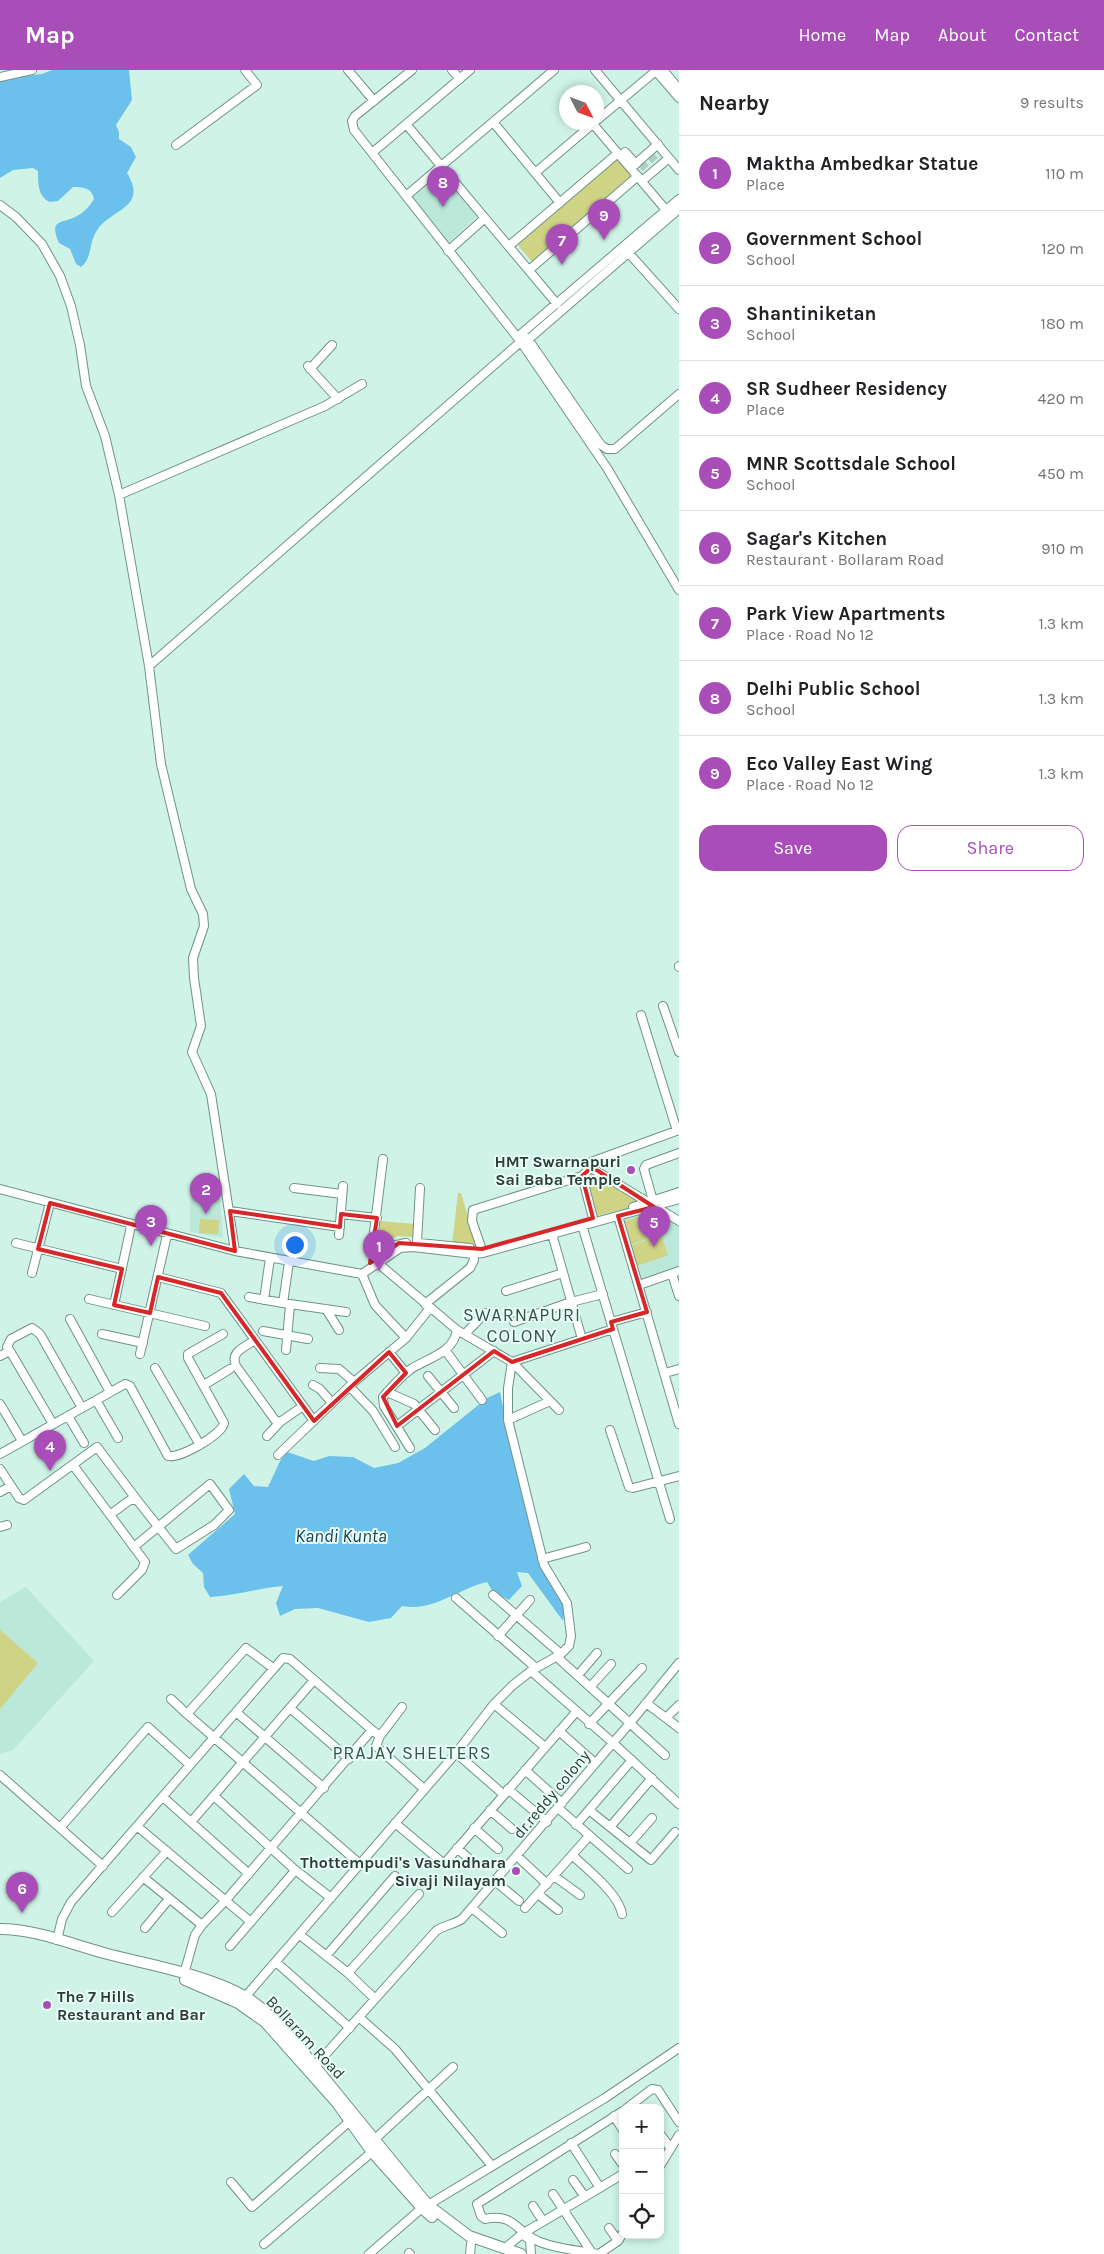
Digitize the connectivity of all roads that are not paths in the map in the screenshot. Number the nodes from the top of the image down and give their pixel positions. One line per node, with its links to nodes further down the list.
1 (32, 70): 11 (street)
2 (245, 70): 23 (street)
3 (348, 70): 17 (street)
4 (398, 70): 12 (street)
5 (412, 70): 12 (street)
6 (452, 70): 13 (street)
7 (470, 70): 13 (street)
8 (595, 70): 16 (street)
9 (658, 70): 14 (street); 15 (street); 16 (street)
10 (551, 71): 19 (street)
11 (0, 77)
12 (404, 77): 17 (street)
13 (460, 79): 20 (street)
14 (679, 89)
15 (679, 98)
16 (622, 100): 18 (street); 24 (street)
17 (374, 101): 25 (street)
18 (604, 115)
19 (493, 122): 28 (street); 30 (street)
20 (406, 124): 25 (street); 28 (street)
21 (586, 130): 30 (street)
22 (602, 130): 26 (street)
23 (176, 145)
24 (659, 146): 27 (street); 31 (street)
25 (372, 153): 32 (street)
26 (624, 155): 31 (street); 34 (street)
27 (668, 159): 29 (street); 31 (street)
28 (442, 166): 32 (street); 38 (street)
29 (679, 170)
30 (535, 173): 34 (street)
31 (638, 173): 37 (street); 42 (street)
32 (406, 196): 41 (street)
33 (679, 199): 37 (street)
34 (560, 203): 39 (street)
35 (0, 205): 50 (street)
36 (679, 209): 40 (street)
37 (666, 210): 40 (street)
38 (485, 218): 39 (street); 41 (street)
39 (509, 246): 42 (street)
40 (626, 250): 43 (street); 44 (street); 45 (street)
41 (448, 251): 45 (street)
42 (529, 270): 43 (street)
43 (557, 304): 45 (street)
44 (679, 309)
45 (525, 340): 48 (street); 51 (street); 52 (street)
46 (332, 346): 49 (street)
47 (362, 384): 49 (street)
48 (679, 394)
49 (338, 399): 50 (street)
50 (119, 495): 52 (street)
51 (679, 590)
52 (149, 666): 68 (street)
53 (664, 1006): 55 (street)
54 (641, 1015): 56 (street)
55 (679, 1052)
56 (678, 1131): 59 (street)
57 (679, 1152): 67 (street)
58 (383, 1159): 71 (street)
59 (592, 1167): 60 (street); 67 (street)
60 (582, 1176): 72 (street); 83 (street)
61 (294, 1188): 69 (street)
62 (420, 1188): 80 (street)
63 (0, 1189): 66 (street)
64 (679, 1192): 67 (street)
65 (679, 1199): 67 (street)
66 (50, 1203): 75 (street); 82 (street)
67 (652, 1203): 70 (street); 72 (street); 73 (street)
68 (230, 1211): 76 (street); 84 (street)
69 (341, 1214): 71 (street); 76 (street)
70 (618, 1216): 74 (street); 95 (street)
71 (377, 1218): 88 (street)
72 (594, 1218): 83 (street)
73 (679, 1221)
74 (582, 1225): 77 (street); 97 (street)
75 (131, 1226): 78 (street); 89 (street)
76 (340, 1227): 79 (street)
77 (552, 1234): 83 (street); 91 (street)
78 (167, 1235): 84 (street); 94 (street)
79 (339, 1235)
80 (417, 1242): 83 (street); 88 (street)
81 (16, 1244): 82 (street)
82 (38, 1249): 89 (street); 90 (street)
83 (482, 1251): 85 (street)
84 (234, 1252): 86 (street)
85 (473, 1254): 88 (street); 105 (street)
86 (270, 1258): 87 (street); 101 (street)
87 (289, 1262): 93 (street); 103 (street)
88 (377, 1263): 93 (street); 105 (street)
89 (122, 1269): 104 (street)
90 (32, 1273)
91 (563, 1273): 96 (street); 102 (street)
92 (675, 1273): 95 (street); 98 (street)
93 (362, 1274): 122 (street)
94 (158, 1277): 109 (street); 125 (street)
95 (639, 1285): 108 (street)
96 (506, 1291)
97 (603, 1294): 102 (street); 113 (street)
98 (679, 1296)
99 (249, 1297): 101 (street)
100 (89, 1299): 104 (street)
101 (264, 1300): 103 (street)
102 (571, 1302): 112 (street); 124 (street)
103 (287, 1304): 106 (street); 121 (street)
104 (114, 1305): 109 (street)
105 (428, 1306): 116 (street); 122 (street)
106 (326, 1309): 107 (street); 115 (street)
107 (346, 1312)
108 (647, 1312): 113 (street); 140 (street)
109 (150, 1313): 114 (street); 126 (street)
110 (485, 1313): 120 (street)
111 (70, 1319): 147 (street)
112 (514, 1322)
113 (612, 1325): 124 (street); 181 (street)
114 (205, 1326)
115 (339, 1330)
116 (457, 1330): 120 (street); 128 (street)
117 (263, 1331): 121 (street)
118 (102, 1334): 126 (street)
119 (223, 1334): 144 (street)
120 (465, 1334): 130 (street)
121 (286, 1336): 123 (street); 127 (street)
122 (406, 1338): 131 (street)
123 (308, 1339)
124 (582, 1339): 134 (street)
125 (254, 1340): 154 (street); 163 (street)
126 (143, 1343): 132 (street)
127 (286, 1350)
128 (445, 1350): 139 (street); 142 (street)
129 (10, 1351): 133 (street); 156 (street); 164 (street)
130 (494, 1351): 134 (street); 142 (street)
131 (389, 1352): 139 (street); 143 (street)
132 (140, 1354)
133 (0, 1356)
134 (512, 1362): 151 (street); 161 (street)
135 (155, 1368): 173 (street)
136 (320, 1368): 143 (street)
137 (230, 1369): 144 (street)
138 (679, 1369): 140 (street)
139 (406, 1373): 148 (street)
140 (665, 1373): 155 (street)
141 (428, 1376): 146 (street)
142 (463, 1376): 146 (street); 150 (street)
143 (352, 1384): 152 (street); 174 (street)
144 (204, 1385): 173 (street)
145 (313, 1385): 152 (street)
146 (441, 1391): 157 (street); 158 (street)
147 (110, 1392): 149 (street); 173 (street)
148 (387, 1392): 158 (street); 166 (street)
149 (96, 1400): 156 (street); 170 (street)
150 (482, 1400)
151 (550, 1401): 159 (street); 161 (street)
152 (332, 1403): 162 (street)
153 (0, 1404): 171 (street)
154 (303, 1406): 162 (street); 163 (street)
155 (677, 1407): 165 (street)
156 (82, 1408): 160 (street)
157 (454, 1408)
158 (419, 1409): 166 (street); 167 (street)
159 (559, 1410)
160 (68, 1416): 164 (street); 172 (street)
161 (508, 1420): 190 (street)
162 (314, 1421): 177 (street)
163 (280, 1422): 169 (street)
164 (53, 1424): 171 (street)
165 (679, 1424)
166 (396, 1426): 175 (street)
167 (436, 1430)
168 (610, 1430): 181 (street)
169 (267, 1436)
170 (118, 1438)
171 (22, 1442): 176 (street)
172 (84, 1443)
173 (200, 1445)
174 (395, 1446)
175 (410, 1448)
176 (0, 1454)
177 (278, 1456)
178 (73, 1465): 182 (street); 184 (street); 185 (street)
179 (0, 1469): 182 (street)
180 (679, 1476): 181 (street)
181 (659, 1482): 186 (street)
182 (11, 1486): 183 (street)
183 (0, 1492)
184 (137, 1500): 185 (street); 187 (street)
185 (111, 1514): 188 (street)
186 (670, 1518)
187 (158, 1526): 187 (street); 188 (street)
188 (135, 1546): 191 (street)
189 (586, 1546): 190 (street)
190 (542, 1559): 198 (street)
191 (117, 1595)
192 (493, 1595): 195 (street)
193 (456, 1598): 196 (street)
194 (530, 1600): 195 (street)
195 (516, 1615): 196 (street); 198 (street)
196 (498, 1636): 203 (street)
197 (597, 1653): 204 (street)
198 (559, 1656): 203 (street); 204 (street)
199 (679, 1663): 209 (street, dr.reddy colony)
200 (612, 1664): 206 (street)
201 (273, 1668): 205 (street); 214 (street); 216 (street)
202 (642, 1668): 208 (street)
203 (533, 1670): 210 (street); 215 (street)
204 (578, 1676): 206 (street)
205 (314, 1680): 212 (street); 221 (street)
206 (590, 1687): 208 (street)
207 (171, 1699): 216 (street)
208 (609, 1703): 218 (street); 219 (street)
209 (646, 1703): 217 (street); 218 (street, dr.reddy colony)
210 (494, 1704): 227 (street); 228 (street)
211 (402, 1707): 223 (street)
212 (290, 1708): 225 (street); 230 (street)
213 (677, 1709): 217 (street)
214 (236, 1712): 224 (street); 225 (street)
215 (576, 1712): 219 (street); 222 (street)
216 (187, 1714): 224 (street)
217 (666, 1718): 220 (street)
218 (630, 1723): 226 (street, dr.reddy colony); 229 (street)
219 (589, 1724): 226 (street)
220 (679, 1728)
221 (372, 1730): 223 (street); 230 (street)
222 (559, 1731): 227 (street); 233 (street)
223 (380, 1736): 239 (street)
224 (214, 1737): 232 (street); 234 (street)
225 (265, 1737): 232 (street); 238 (street)
226 (612, 1742): 231 (street); 233 (street, dr.reddy colony)
227 (545, 1747): 235 (street)
228 (456, 1753): 239 (street); 240 (street)
229 (665, 1755)
230 (349, 1759): 238 (street)
231 (632, 1760): 237 (street); 246 (street)
232 (242, 1762): 241 (street); 247 (street)
233 (595, 1763): 244 (street, dr.reddy colony)
234 (190, 1765): 242 (street); 255 (street)
235 (525, 1770): 240 (street); 244 (street)
236 (0, 1775): 255 (street)
237 (652, 1778): 243 (street); 254 (street)
238 (324, 1788): 247 (street)
239 (424, 1789): 251 (street)
240 (506, 1791): 245 (street); 250 (street)
241 (214, 1796): 249 (street); 261 (street)
242 (163, 1797): 249 (street); 253 (street)
243 (679, 1804)
244 (560, 1806): 250 (street, dr.reddy colony); 252 (street)
245 (490, 1810): 256 (street); 257 (street)
246 (589, 1810): 252 (street); 254 (street)
247 (301, 1814): 261 (street); 267 (street)
248 (652, 1818): 260 (street)
249 (191, 1822): 272 (street)
250 (546, 1822): 266 (street, dr.reddy colony)
251 (395, 1823): 262 (street); 267 (street)
252 (576, 1825): 259 (street)
253 (138, 1827): 264 (street); 269 (street)
254 (610, 1827): 260 (street)
255 (60, 1828): 269 (street)
256 (474, 1828): 262 (street); 263 (street)
257 (512, 1829)
258 (675, 1832): 260 (street)
259 (589, 1836): 265 (street); 271 (street)
260 (630, 1843)
261 (272, 1847): 270 (street); 272 (street)
262 (457, 1848): 268 (street)
263 (498, 1849)
264 (167, 1851): 275 (street); 283 (street)
265 (572, 1855): 274 (street); 289 (street)
266 (517, 1856): 276 (street, dr.reddy colony); 277 (street)
267 (360, 1864): 281 (street)
268 (476, 1865)
269 (103, 1866): 297 (street)
270 (294, 1869): 281 (street); 290 (street)
271 (628, 1869)
272 (249, 1874): 283 (street)
273 (395, 1876): 299 (street)
274 (554, 1876): 277 (street); 280 (street)
275 (143, 1877): 282 (street); 288 (street)
276 (495, 1881): 284 (street); 285 (street, dr.reddy colony)
277 (547, 1884): 279 (street)
278 (419, 1894): 302 (street)
279 (538, 1894): 286 (street); 287 (street)
280 (580, 1895)
281 (331, 1898): 296 (street)
282 (169, 1899): 291 (street); 292 (street)
283 (226, 1900): 290 (street); 291 (street)
284 (519, 1901)
285 (472, 1908): 294 (street); 305 (street, dr.reddy colony)
286 (525, 1908)
287 (558, 1910)
288 (112, 1912)
289 (622, 1914)
290 (251, 1922): 298 (street)
291 (202, 1925): 303 (street)
292 (145, 1928)
293 (0, 1929): 297 (main road, Bollaram Road)
294 (502, 1933)
295 (0, 1935): 300 (main road, Bollaram Road)
296 (300, 1935): 299 (street); 301 (street)
297 (57, 1940): 300 (main road, Bollaram Road)
298 (230, 1946)
299 (326, 1956): 302 (street)
300 (122, 1961): 303 (main road, Bollaram Road); 315 (main road, Bollaram Road)
301 (276, 1962): 304 (street); 307 (street)
302 (348, 1973): 305 (street)
303 (184, 1974): 304 (main road, Bollaram Road)
304 (245, 1997): 309 (main road, Bollaram Road)
305 (375, 1999): 306 (street, dr.reddy colony)
306 (360, 2018): 307 (street, dr.reddy colony); 311 (street)
307 (350, 2028): 309 (street, dr.reddy colony)
308 (679, 2048): 328 (street)
309 (315, 2066): 320 (main road, Bollaram Road)
310 (453, 2067): 311 (street)
311 (428, 2089): 320 (street); 328 (street)
312 (633, 2104): 316 (street)
313 (619, 2113): 314 (street)
314 (614, 2116): 317 (street); 321 (street)
315 (350, 2122): 324 (main road, Bollaram Road); 331 (street)
316 (679, 2122)
317 (619, 2124)
318 (679, 2135): 322 (street)
319 (664, 2138): 322 (street)
320 (375, 2139): 335 (main road, Bollaram Road)
321 (570, 2143): 332 (street); 340 (street)
322 (671, 2144): 323 (street); 326 (street)
323 (663, 2149)
324 (372, 2152): 335 (main road, Bollaram Road); 342 (street)
325 (615, 2154): 327 (street)
326 (664, 2158)
327 (619, 2160)
328 (492, 2166): 335 (street)
329 (619, 2176): 332 (street)
330 (573, 2180): 334 (street)
331 (232, 2182)
332 (600, 2188): 334 (street)
333 (554, 2194): 337 (street)
334 (585, 2197): 337 (street)
335 (425, 2206): 343 (main road); 344 (main road); 346 (street)
336 (533, 2206): 338 (street)
337 (564, 2210): 338 (street); 345 (street)
338 (543, 2222): 340 (street)
339 (609, 2228): 341 (street)
340 (523, 2233): 344 (street); 345 (street); 348 (street)
341 (618, 2241): 345 (street)
342 (264, 2244)
343 (471, 2249): 344 (main road)
344 (502, 2252): 347 (main road)
345 (592, 2253)
346 (369, 2254)
347 (521, 2254)
348 (531, 2254)

